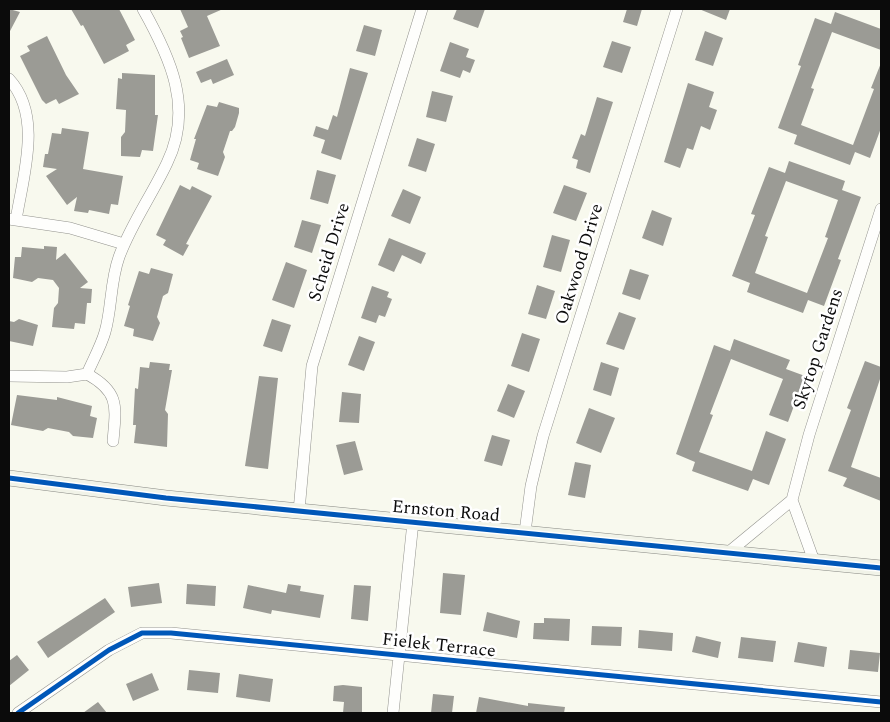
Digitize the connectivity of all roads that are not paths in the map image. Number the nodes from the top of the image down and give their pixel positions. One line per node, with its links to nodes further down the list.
1 (143, 9): 7 (street)
2 (422, 9): 13 (street, Scheid Drive)
3 (677, 9): 15 (street, Oakwood Drive)
4 (9, 79): 6 (street)
5 (881, 209): 12 (street, Skytop Gardens)
6 (12, 219): 7 (street)
7 (124, 244): 8 (street)
8 (86, 374): 9 (street); 10 (street)
9 (9, 376)
10 (113, 441)
11 (9, 478): 13 (street, Ernston Road)
12 (792, 500): 16 (street); 17 (street)
13 (299, 511): 14 (street, Ernston Road)
14 (413, 522): 15 (street, Ernston Road); 19 (street)
15 (525, 532): 16 (street, Ernston Road)
16 (729, 552): 17 (street, Ernston Road)
17 (814, 560): 18 (street, Ernston Road)
18 (881, 568)
19 (399, 655): 20 (street, Fielek Terrace); 21 (street, Fielek Terrace); 22 (street)
20 (881, 702)
21 (18, 713)
22 (393, 713)

